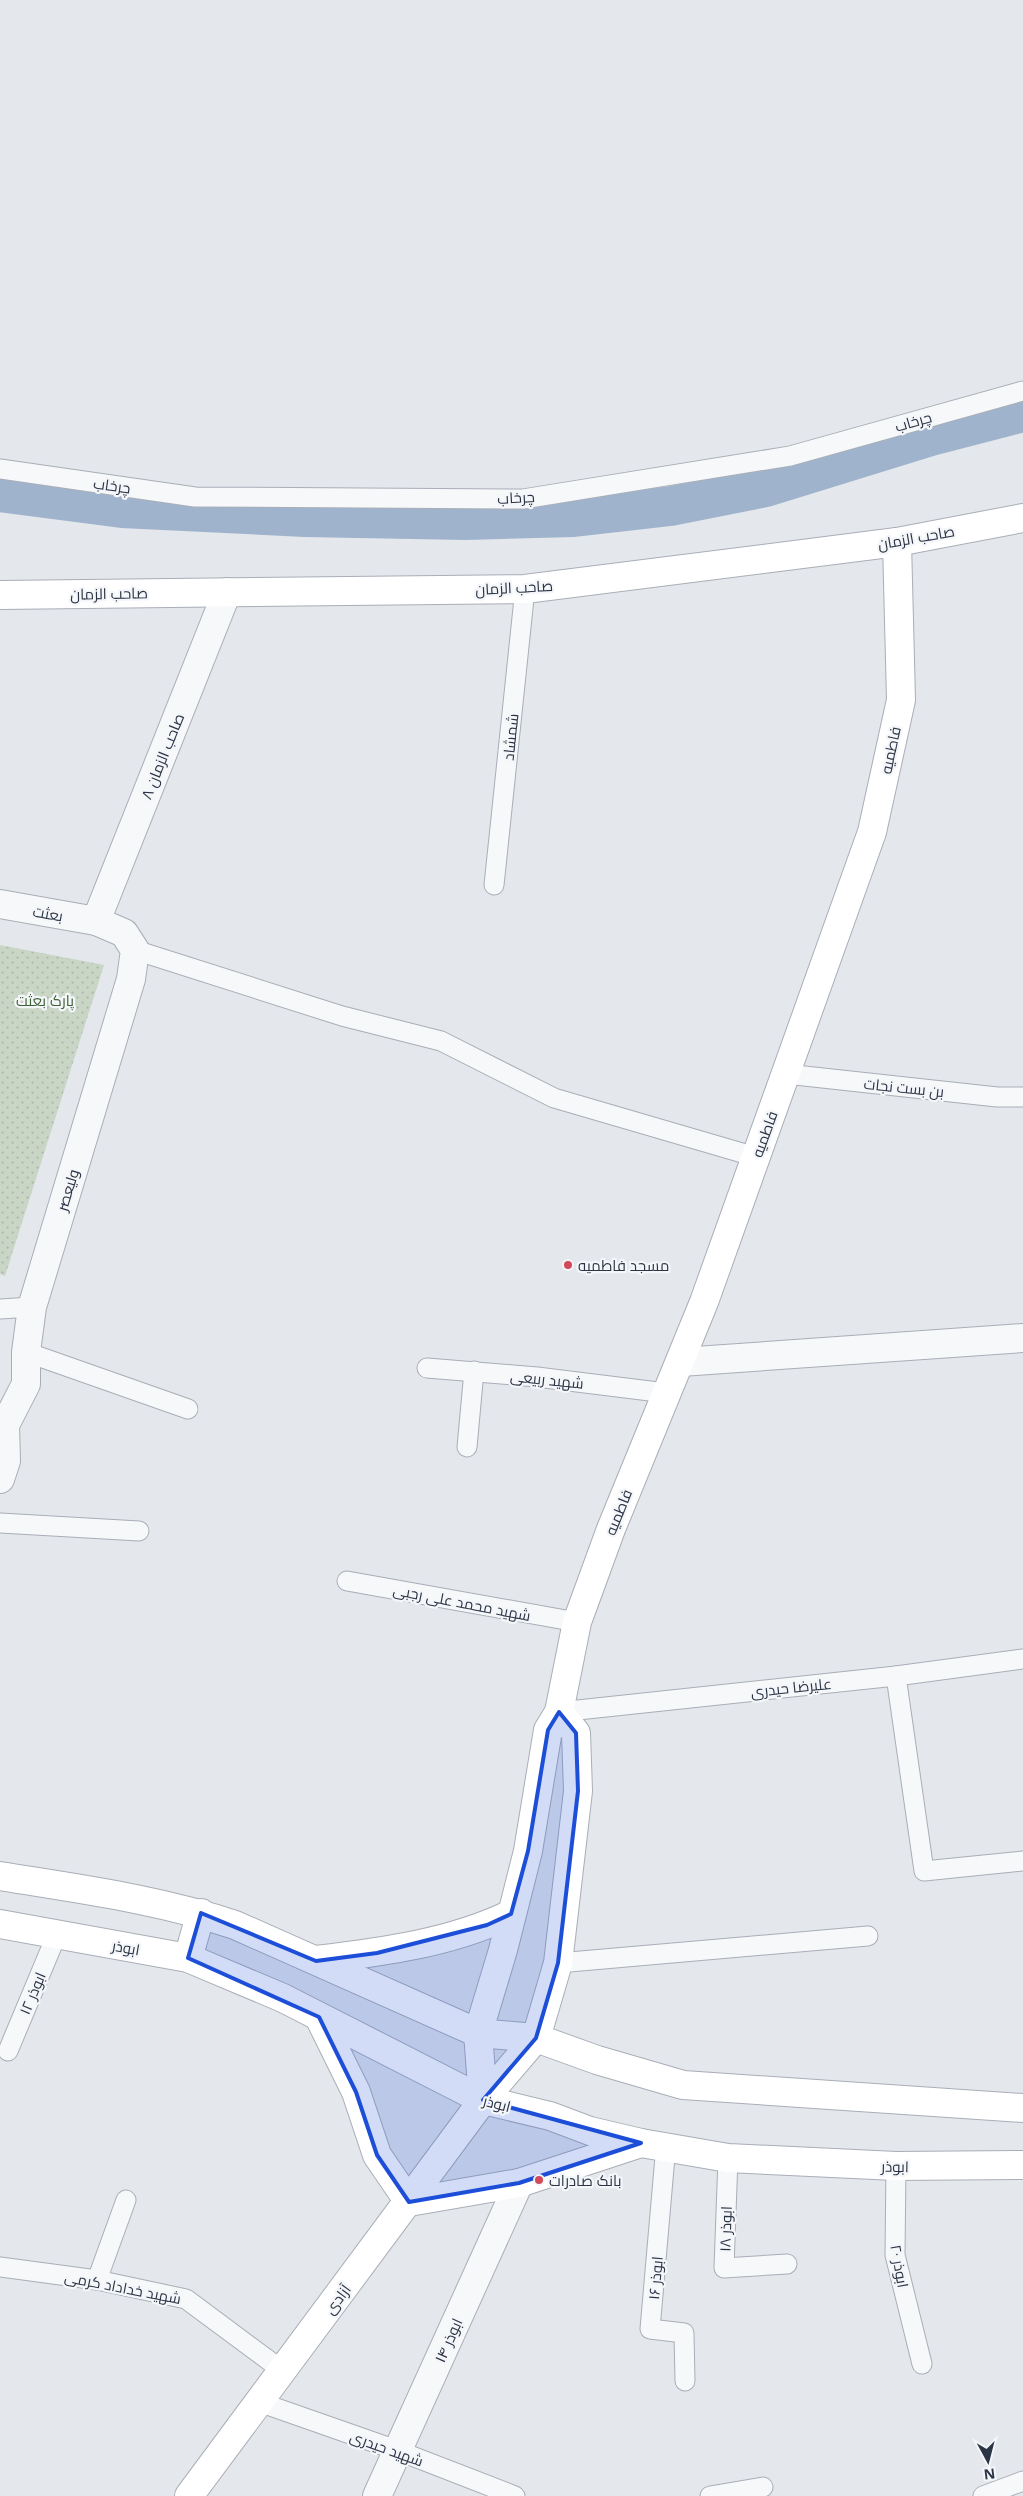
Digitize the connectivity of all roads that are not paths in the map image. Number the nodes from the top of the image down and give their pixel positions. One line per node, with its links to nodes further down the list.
1 (1023, 391): 2 (lane, چرخاب)
2 (0, 468)
3 (1023, 518): 4 (street, صاحب الزمان)
4 (896, 542): 5 (street, صاحب الزمان); 12 (street, فاطمیه)
5 (525, 589): 6 (street, صاحب الزمان); 8 (lane, شمشاد)
6 (227, 592): 7 (street, صاحب الزمان); 10 (street, صاحب الزمان ۸)
7 (0, 595)
8 (494, 885)
9 (0, 904): 10 (street, بعثت)
10 (96, 921): 11 (street)
11 (135, 950): 14 (lane); 15 (street, ولیعصر)
12 (786, 1074): 13 (lane, بن بست نجات); 14 (street, فاطمیه)
13 (1023, 1098)
14 (756, 1157): 19 (street, فاطمیه)
15 (32, 1307): 16 (lane); 18 (street, ولیعصر)
16 (0, 1309)
17 (1023, 1338): 19 (street)
18 (26, 1352): 23 (lane); 25 (street, ولیعصر)
19 (681, 1362): 22 (street, فاطمیه)
20 (427, 1368): 21 (lane, شهید ربیعی)
21 (474, 1372): 22 (lane, شهید ربیعی); 24 (lane)
22 (666, 1393): 29 (street, فاطمیه)
23 (188, 1409)
24 (466, 1447)
25 (0, 1479)
26 (0, 1523): 27 (lane)
27 (139, 1531)
28 (347, 1580): 29 (lane, شهید محمد علی رجبی)
29 (577, 1622): 32 (street, فاطمیه)
30 (1023, 1659): 31 (lane, علیرضا حیدری)
31 (896, 1676): 32 (lane, علیرضا حیدری); 33 (lane)
32 (559, 1712): 36 (street, فاطمیه); 42 (street)
33 (1023, 1861)
34 (0, 1876): 35 (street)
35 (201, 1914): 40 (street); 41 (street)
36 (511, 1914): 41 (street); 44 (street, فاطمیه)
37 (0, 1924): 38 (street, ابوذر)
38 (57, 1934): 40 (street, ابوذر); 46 (lane, ابوذر ۱۲)
39 (868, 1936): 42 (lane)
40 (188, 1958): 43 (street, ابوذر)
41 (316, 1961): 44 (street)
42 (558, 1963): 45 (street)
43 (319, 2017): 47 (street, ابوذر); 55 (street)
44 (478, 2033): 45 (street); 47 (street)
45 (536, 2038): 47 (street, آزادی); 48 (street)
46 (8, 2051)
47 (482, 2100): 49 (street, ابوذر); 55 (street, آزادی)
48 (1023, 2108)
49 (653, 2144): 50 (street, ابوذر); 53 (street); 61 (lane, ابوذر ۱۶)
50 (728, 2158): 52 (street, ابوذر); 56 (lane, ابوذر ۱۸)
51 (1023, 2165): 52 (street, ابوذر)
52 (896, 2166): 59 (lane, ابوذر ۲۰)
53 (519, 2183): 55 (street); 63 (street, ابوذر ۱۴)
54 (126, 2200): 58 (lane)
55 (408, 2202): 60 (street, آزادی)
56 (787, 2264)
57 (0, 2266): 58 (lane, شهید خداداد کرمی)
58 (97, 2280): 60 (lane, شهید خداداد کرمی)
59 (922, 2364)
60 (283, 2371): 62 (street, آزادی)
61 (685, 2381)
62 (259, 2402): 63 (lane, شهید حیدری); 66 (street, آزادی)
63 (399, 2451): 67 (street, ابوذر ۱۴); 68 (lane, شهید حیدری)
64 (1023, 2481): 70 (lane)
65 (763, 2487): 69 (lane)
66 (189, 2496)
67 (377, 2496)
68 (515, 2496)
69 (710, 2496)
70 (983, 2496)

